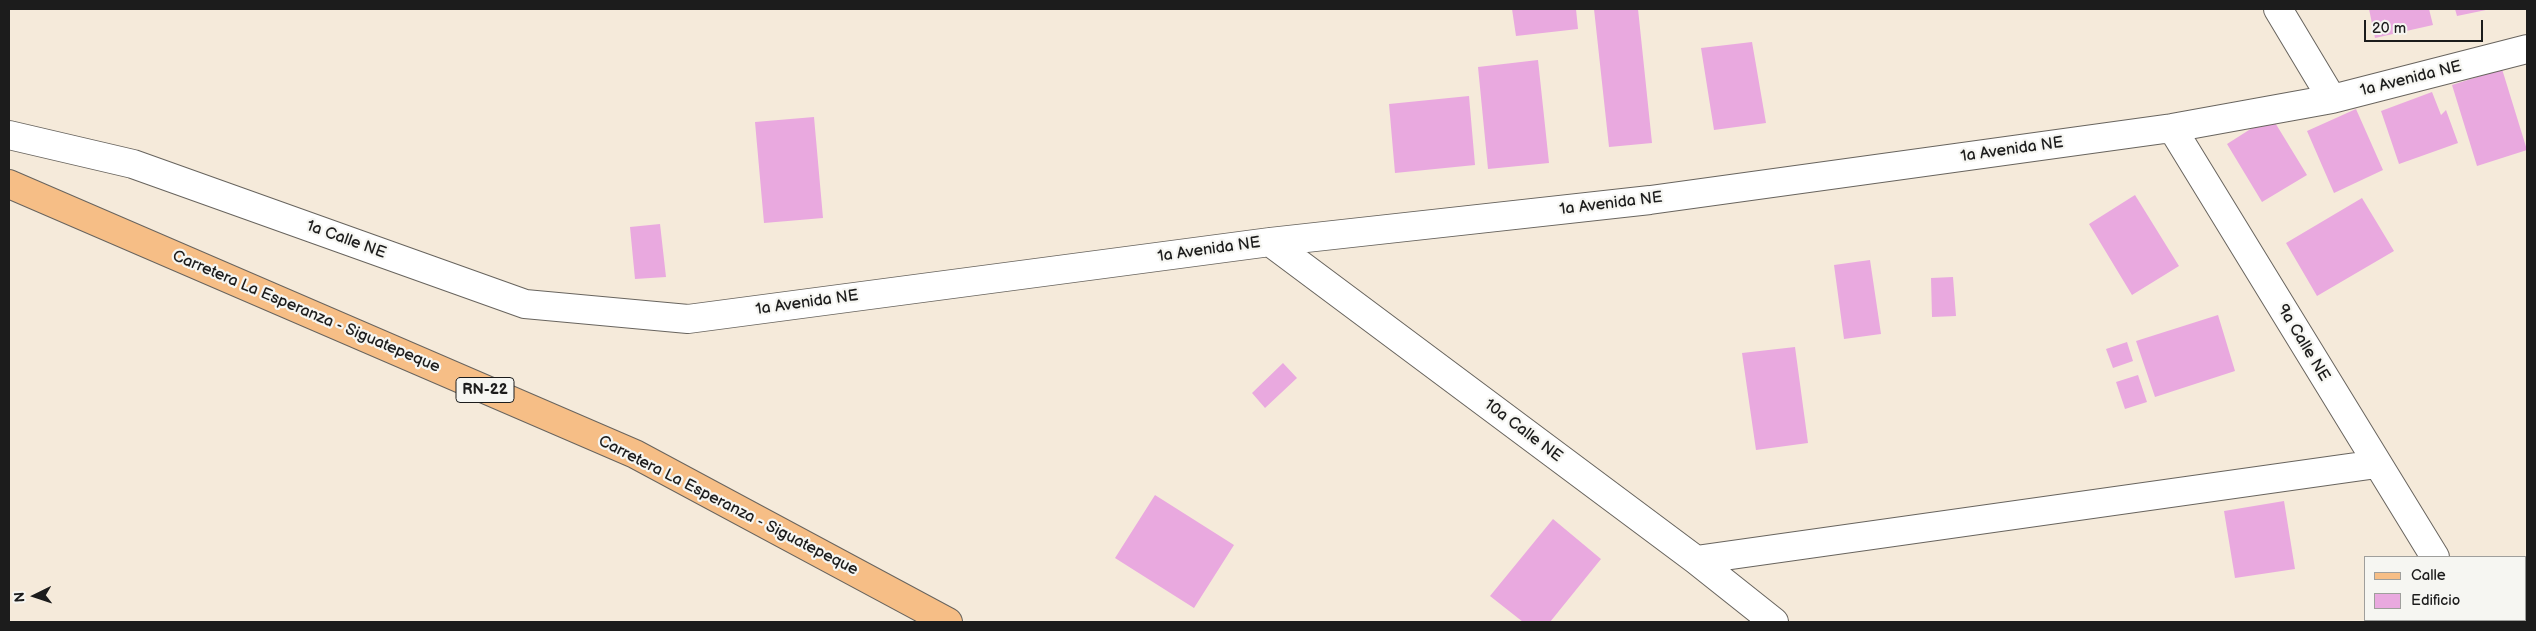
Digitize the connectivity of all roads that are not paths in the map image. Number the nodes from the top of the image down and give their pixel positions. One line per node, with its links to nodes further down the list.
1 (2278, 9): 3 (street)
2 (2527, 49): 3 (street, 1a Avenida NE)
3 (2332, 99): 4 (street, 1a Avenida NE)
4 (2172, 128): 7 (street, 1a Avenida NE); 9 (street, 9a Calle NE)
5 (9, 135): 8 (street, 1a Calle NE)
6 (9, 184): 12 (main road, Carretera La Esperanza - Siguatepeque / RN-22)
7 (1270, 242): 8 (street, 1a Avenida NE); 11 (street, 10a Calle NE)
8 (688, 319)
9 (2377, 464): 10 (street, 9a Calle NE); 11 (street)
10 (2435, 556)
11 (1696, 560): 13 (street, 10a Calle NE)
12 (948, 622)
13 (1774, 622)

